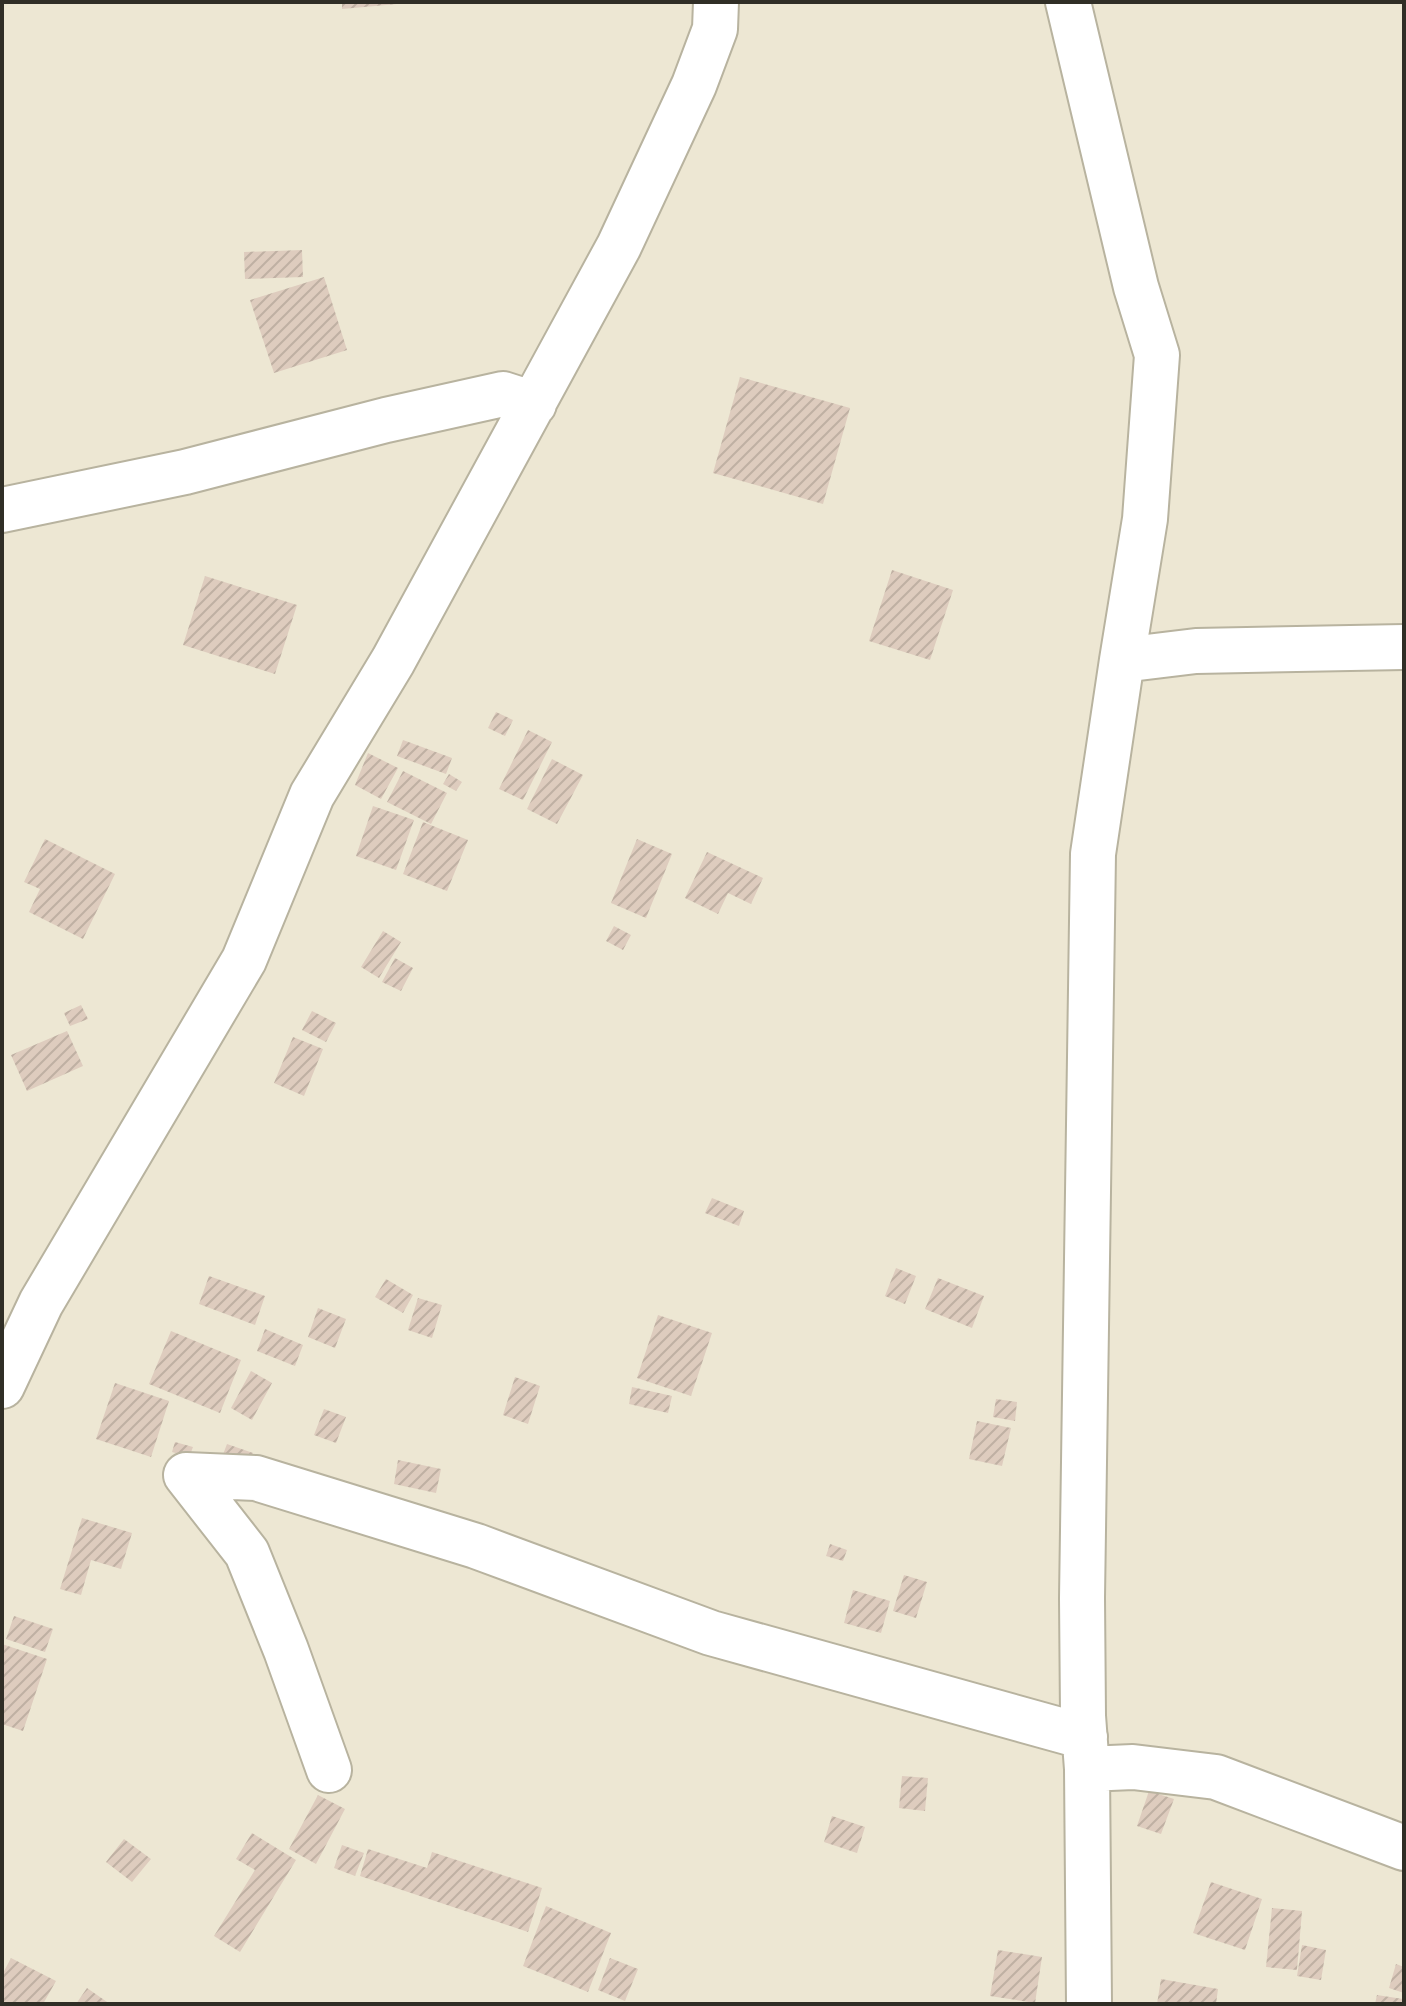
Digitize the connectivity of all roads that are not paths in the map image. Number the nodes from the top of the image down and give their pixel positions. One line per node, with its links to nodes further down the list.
1 (716, 2): 3 (street)
2 (1068, 2): 6 (street)
3 (534, 404): 4 (street); 7 (street)
4 (2, 510)
5 (1404, 647): 6 (street)
6 (1122, 660): 8 (street)
7 (2, 1386)
8 (1086, 1753): 9 (street); 10 (street); 11 (street)
9 (329, 1770)
10 (1404, 1848)
11 (1089, 2004)

